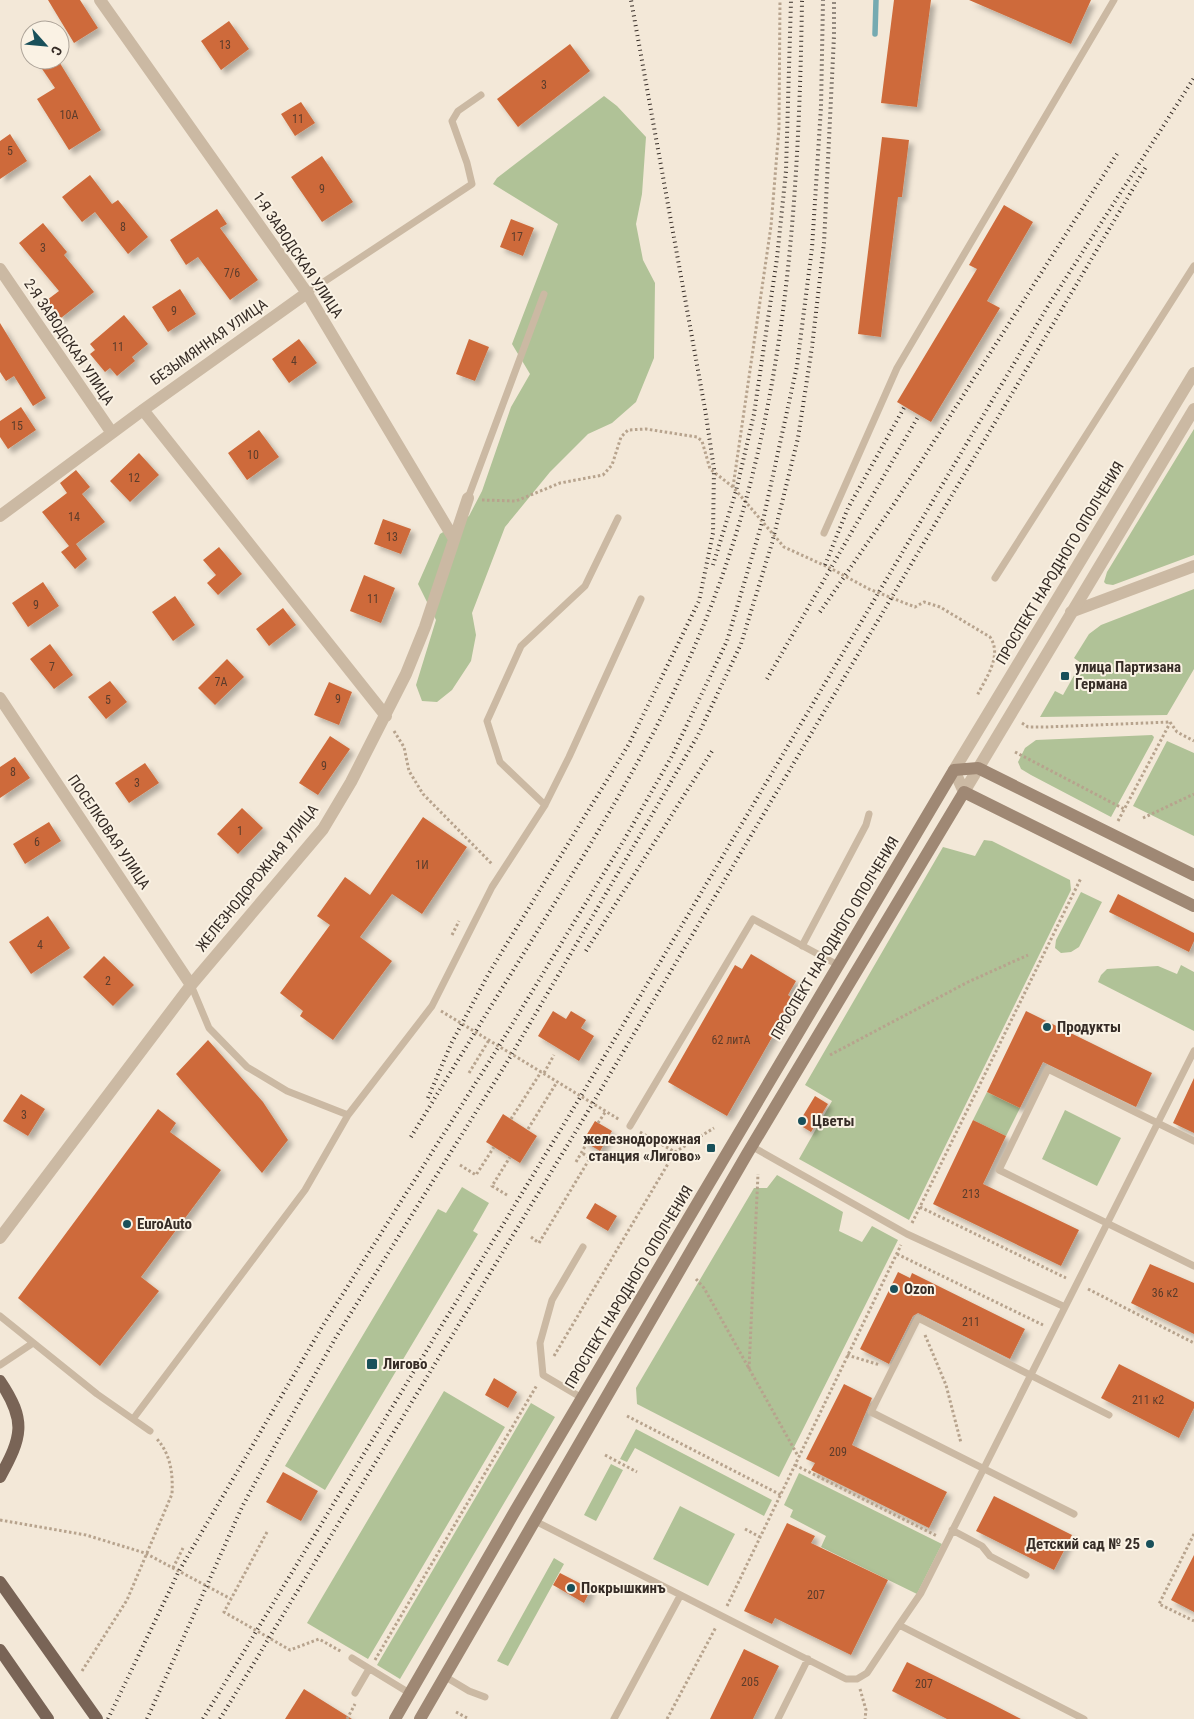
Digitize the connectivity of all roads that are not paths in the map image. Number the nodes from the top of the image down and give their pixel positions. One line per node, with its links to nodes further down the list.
1 (100, 0): 6 (street, 1-Я ЗАВОДСКАЯ УЛИЦА)
2 (1114, 0): 15 (lane)
3 (481, 95): 6 (lane, БЕЗЫМЯННАЯ УЛИЦА)
4 (1194, 266): 18 (lane)
5 (0, 269): 11 (street, 2-Я ЗАВОДСКАЯ УЛИЦА)
6 (307, 293): 10 (street, БЕЗЫМЯННАЯ УЛИЦА); 16 (street, 1-Я ЗАВОДСКАЯ УЛИЦА)
7 (544, 294): 12 (lane)
8 (1194, 373): 24 (street, ПРОСПЕКТ НАРОДНОГО ОПОЛЧЕНИЯ)
9 (1194, 409): 20 (street)
10 (143, 410): 11 (street, БЕЗЫМЯННАЯ УЛИЦА); 22 (street)
11 (112, 433): 13 (street, БЕЗЫМЯННАЯ УЛИЦА)
12 (468, 498): 16 (street, ЖЕЛЕЗНОДОРОЖНАЯ УЛИЦА)
13 (0, 516)
14 (618, 518): 26 (lane)
15 (824, 533)
16 (454, 539): 22 (street, ЖЕЛЕЗНОДОРОЖНАЯ УЛИЦА)
17 (1194, 566): 20 (street)
18 (995, 578)
19 (641, 599): 26 (lane)
20 (1071, 612): 23 (street)
21 (0, 698): 32 (street, ПОСЕЛКОВАЯ УЛИЦА)
22 (386, 716): 32 (street, ЖЕЛЕЗНОДОРОЖНАЯ УЛИЦА)
23 (978, 768): 24 (main road); 25 (street); 28 (main road)
24 (954, 770): 25 (street); 31 (main road, ПРОСПЕКТ НАРОДНОГО ОПОЛЧЕНИЯ)
25 (964, 792): 29 (main road); 38 (main road)
26 (545, 805): 34 (lane)
27 (869, 814): 30 (lane)
28 (1194, 875)
29 (1194, 906)
30 (802, 946): 31 (lane); 36 (lane)
31 (838, 965): 49 (main road, ПРОСПЕКТ НАРОДНОГО ОПОЛЧЕНИЯ)
32 (191, 985): 34 (lane); 40 (street, ЖЕЛЕЗНОДОРОЖНАЯ УЛИЦА)
33 (1194, 1051): 35 (lane)
34 (348, 1115): 51 (lane)
35 (1158, 1123): 37 (lane); 39 (lane); 39 (lane)
36 (630, 1126)
37 (1194, 1141)
38 (752, 1146): 43 (lane); 56 (main road)
39 (1107, 1223): 42 (lane); 43 (lane)
40 (0, 1238)
41 (583, 1247): 49 (lane)
42 (1194, 1266)
43 (1064, 1307): 47 (lane)
44 (0, 1316): 45 (lane)
45 (33, 1343): 46 (lane); 51 (lane)
46 (0, 1365)
47 (1030, 1376): 50 (lane); 53 (lane); 53 (lane)
48 (0, 1381): 54 (main road)
49 (582, 1398): 68 (main road, ПРОСПЕКТ НАРОДНОГО ОПОЛЧЕНИЯ)
50 (1109, 1415)
51 (133, 1419): 52 (lane)
52 (150, 1431)
53 (983, 1469): 55 (lane); 57 (lane)
54 (0, 1477)
55 (1074, 1514)
56 (535, 1521): 60 (lane); 66 (main road)
57 (952, 1530): 58 (lane); 61 (lane)
58 (1026, 1575)
59 (0, 1582): 71 (main road, bridge)
60 (680, 1596): 64 (lane); 74 (lane)
61 (899, 1625): 64 (lane); 76 (lane)
62 (0, 1650): 70 (main road)
63 (352, 1658): 65 (lane)
64 (808, 1659): 75 (lane)
65 (369, 1669): 67 (lane); 68 (lane)
66 (444, 1676): 69 (lane); 73 (main road)
67 (355, 1693)
68 (410, 1694): 72 (main road, ПРОСПЕКТ НАРОДНОГО ОПОЛЧЕНИЯ)
69 (486, 1697)
70 (48, 1719)
71 (97, 1719)
72 (395, 1719)
73 (420, 1719)
74 (614, 1719)
75 (778, 1719)
76 (1084, 1719)

